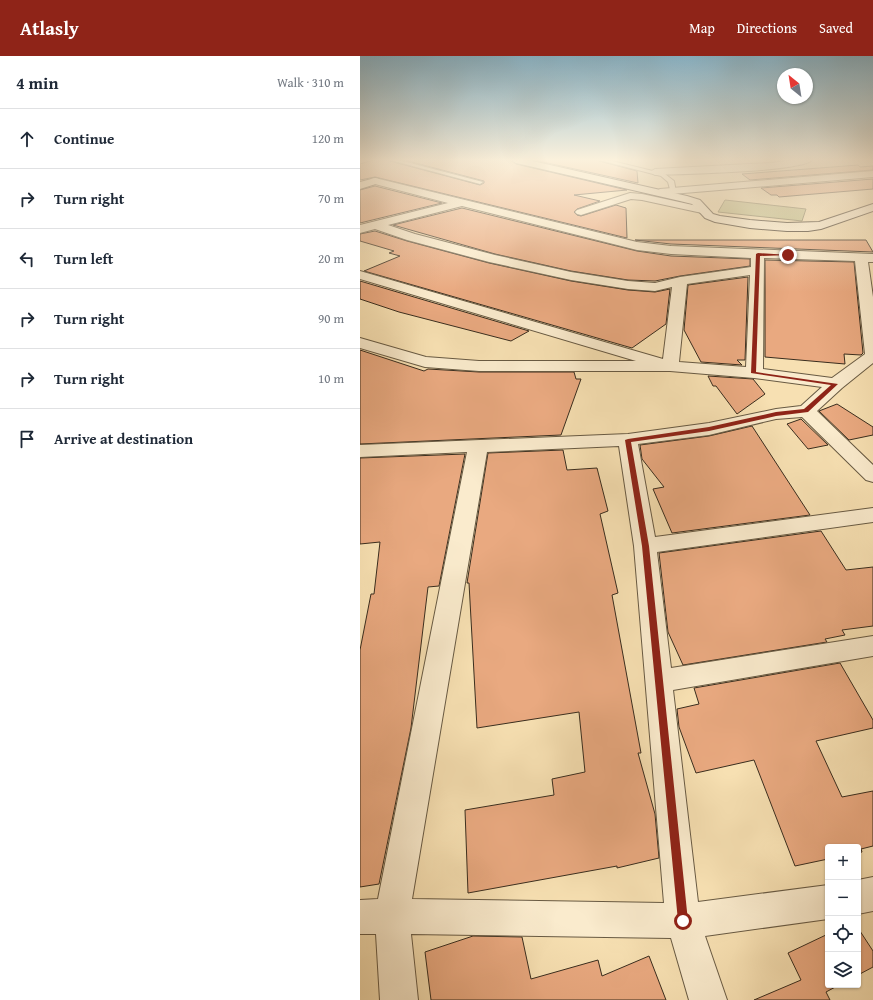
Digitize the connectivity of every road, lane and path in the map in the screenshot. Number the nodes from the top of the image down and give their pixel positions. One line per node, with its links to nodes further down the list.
1 (455, 204): 9 (street)
2 (471, 204): 11 (street)
3 (605, 204): 8 (street)
4 (675, 204): 7 (street)
5 (698, 204): 7 (street)
6 (873, 207): 7 (street)
7 (702, 210)
8 (581, 212)
9 (375, 225): 10 (street); 15 (street)
10 (360, 228)
11 (758, 254): 12 (street); 13 (street)
12 (867, 258): 17 (street)
13 (758, 270): 15 (street); 19 (street)
14 (360, 275): 18 (street)
15 (680, 281): 18 (street)
16 (360, 343): 18 (street)
17 (873, 355): 20 (street)
18 (670, 366): 19 (street)
19 (754, 373): 20 (street)
20 (836, 384): 21 (street)
21 (806, 411): 22 (street); 25 (street)
22 (628, 440): 23 (street); 27 (street)
23 (478, 446): 24 (street); 33 (street)
24 (360, 451)
25 (873, 476)
26 (873, 516): 27 (street)
27 (645, 546): 29 (street)
28 (873, 646): 29 (street)
29 (659, 681): 34 (street)
30 (873, 894): 31 (street)
31 (861, 896)
32 (825, 902): 34 (street)
33 (376, 916): 34 (street); 35 (street)
34 (683, 921): 36 (street)
35 (398, 1000)
36 (708, 1000)

